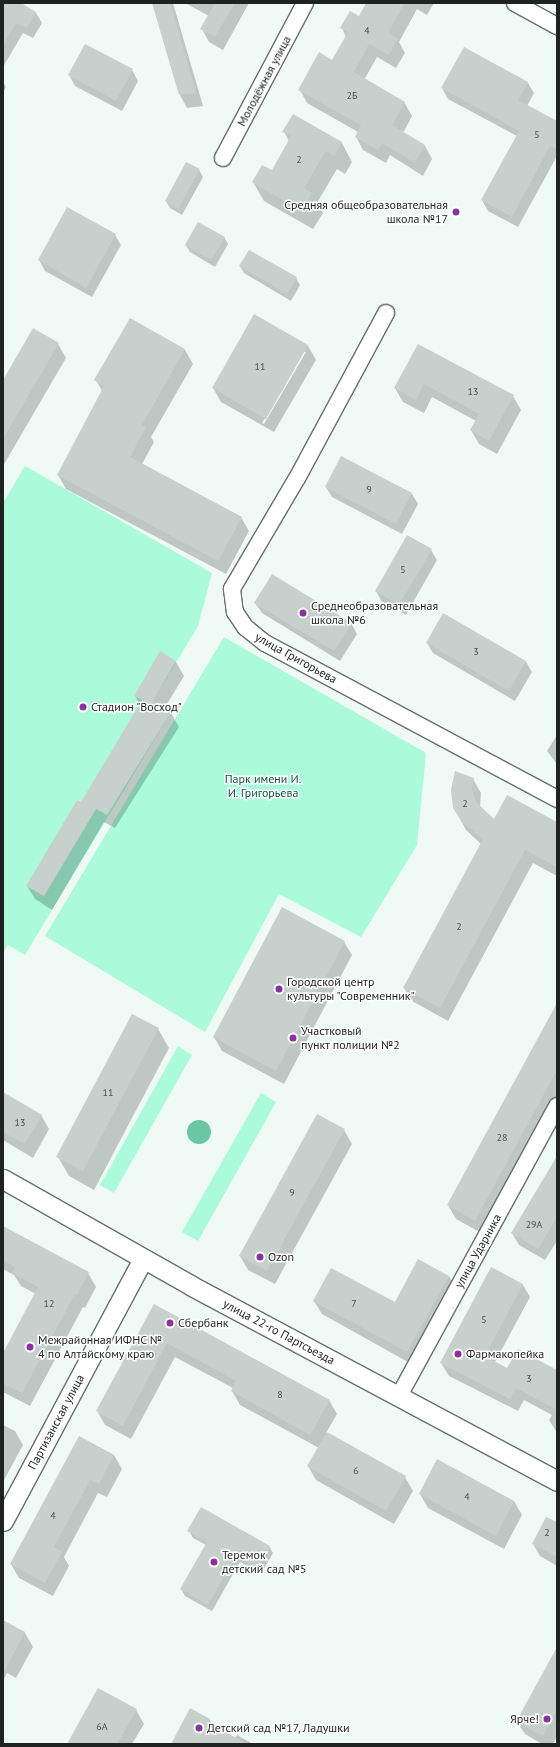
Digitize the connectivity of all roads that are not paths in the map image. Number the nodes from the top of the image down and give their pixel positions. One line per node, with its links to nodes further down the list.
1 (305, 3): 4 (street, Молодёжная улица)
2 (516, 3): 3 (street)
3 (557, 26)
4 (223, 158)
5 (386, 313): 6 (street, улица Григорьева)
6 (557, 799)
7 (557, 1106): 10 (street, улица Ударника)
8 (3, 1179): 9 (street, улица 22-го Партсъезда)
9 (143, 1259): 10 (street, улица 22-го Партсъезда); 12 (street, Партизанская улица)
10 (399, 1396): 11 (street, улица 22-го Партсъезда)
11 (557, 1481)
12 (3, 1521)

